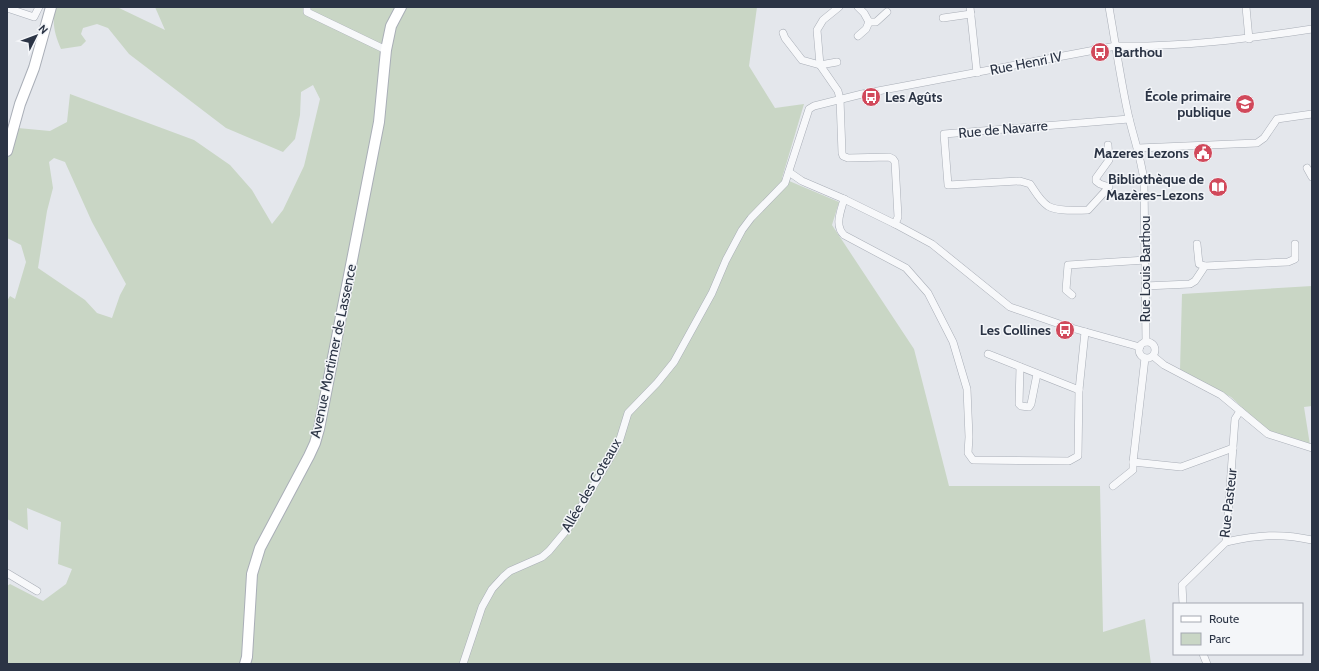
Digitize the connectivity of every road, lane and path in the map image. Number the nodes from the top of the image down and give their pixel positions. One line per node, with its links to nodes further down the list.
1 (38, 7): 9 (street)
2 (51, 7): 28 (street)
3 (307, 7): 19 (street)
4 (401, 7): 19 (street, Avenue Mortimer de Lassence)
5 (839, 7): 21 (street)
6 (858, 7): 13 (street)
7 (1109, 7): 18 (street, Rue Louis Barthou)
8 (1246, 7): 17 (street)
9 (7, 8)
10 (970, 10): 12 (street); 22 (street)
11 (887, 12): 13 (street)
12 (942, 18)
13 (869, 22): 16 (street)
14 (1312, 29): 17 (street, Rue Henri IV)
15 (783, 33): 21 (street)
16 (858, 36)
17 (1249, 38): 18 (street, Rue Henri IV)
18 (1116, 46): 22 (street, Rue Henri IV); 25 (street, Rue Louis Barthou)
19 (386, 50): 59 (street, Avenue Mortimer de Lassence)
20 (838, 62): 21 (street)
21 (820, 65): 23 (street)
22 (977, 73): 23 (street, Rue Henri IV)
23 (840, 99): 30 (street, Rue Henri IV); 33 (street)
24 (1312, 114): 27 (street)
25 (1129, 119): 26 (street, Rue de Navarre); 27 (street, Rue Louis Barthou)
26 (1108, 145)
27 (1138, 148): 36 (street, Rue Louis Barthou)
28 (7, 151)
29 (1307, 168): 31 (street)
30 (789, 172): 32 (street); 60 (street, Allée des Coteaux)
31 (1312, 177)
32 (844, 199): 33 (street); 48 (street)
33 (895, 224): 40 (street)
34 (1197, 244): 37 (street)
35 (1295, 244): 37 (street)
36 (1146, 260): 38 (street, Rue Louis Barthou); 39 (street)
37 (1205, 266): 38 (street)
38 (1145, 286): 41 (street, Rue Louis Barthou)
39 (1072, 295)
40 (1085, 332): 42 (street); 48 (street)
41 (1146, 342): 42 (street); 44 (street)
42 (1140, 347): 45 (street)
43 (988, 354): 46 (street)
44 (1153, 356): 45 (street); 49 (street)
45 (1146, 358): 52 (street)
46 (1020, 367): 47 (street); 47 (street)
47 (1038, 374): 48 (street)
48 (1079, 390)
49 (1240, 412): 50 (street, Rue Pasteur); 51 (street)
50 (1233, 448): 52 (street); 55 (street, Rue Pasteur)
51 (1312, 448)
52 (1133, 462): 53 (street)
53 (1113, 486)
54 (1312, 540): 55 (street)
55 (1226, 542): 58 (street, Rue Pasteur)
56 (7, 573): 57 (street)
57 (37, 592)
58 (1183, 603)
59 (245, 664)
60 (463, 664)

